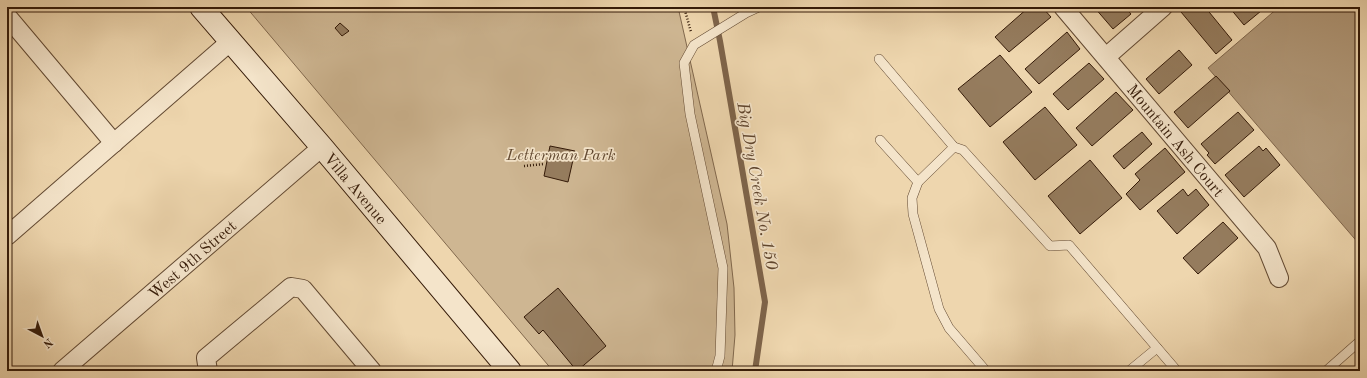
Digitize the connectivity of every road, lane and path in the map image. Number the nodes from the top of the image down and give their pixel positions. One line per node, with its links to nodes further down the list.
1 (201, 7): 7 (main road, Villa Avenue)
2 (684, 7): 8 (path)
3 (759, 7): 8 (lane)
4 (1063, 7): 9 (street, Mountain Ash Court)
5 (1162, 7): 9 (street)
6 (7, 16): 12 (street)
7 (231, 41): 12 (street); 13 (main road, Villa Avenue)
8 (694, 45): 26 (lane)
9 (1106, 56): 19 (street, Mountain Ash Court)
10 (879, 59): 14 (lane)
11 (880, 140): 17 (lane)
12 (114, 143): 18 (street)
13 (322, 147): 22 (street, West 9th Street); 25 (main road, Villa Avenue)
14 (954, 147): 17 (lane); 21 (lane)
15 (544, 164): 16 (path)
16 (524, 166)
17 (918, 182): 27 (lane)
18 (7, 236)
19 (1279, 278)
20 (1360, 341): 30 (lane)
21 (1157, 348): 28 (lane); 29 (lane)
22 (62, 371)
23 (208, 371): 24 (street)
24 (372, 371)
25 (510, 371)
26 (716, 371)
27 (986, 371)
28 (1130, 371)
29 (1177, 371)
30 (1326, 371)

